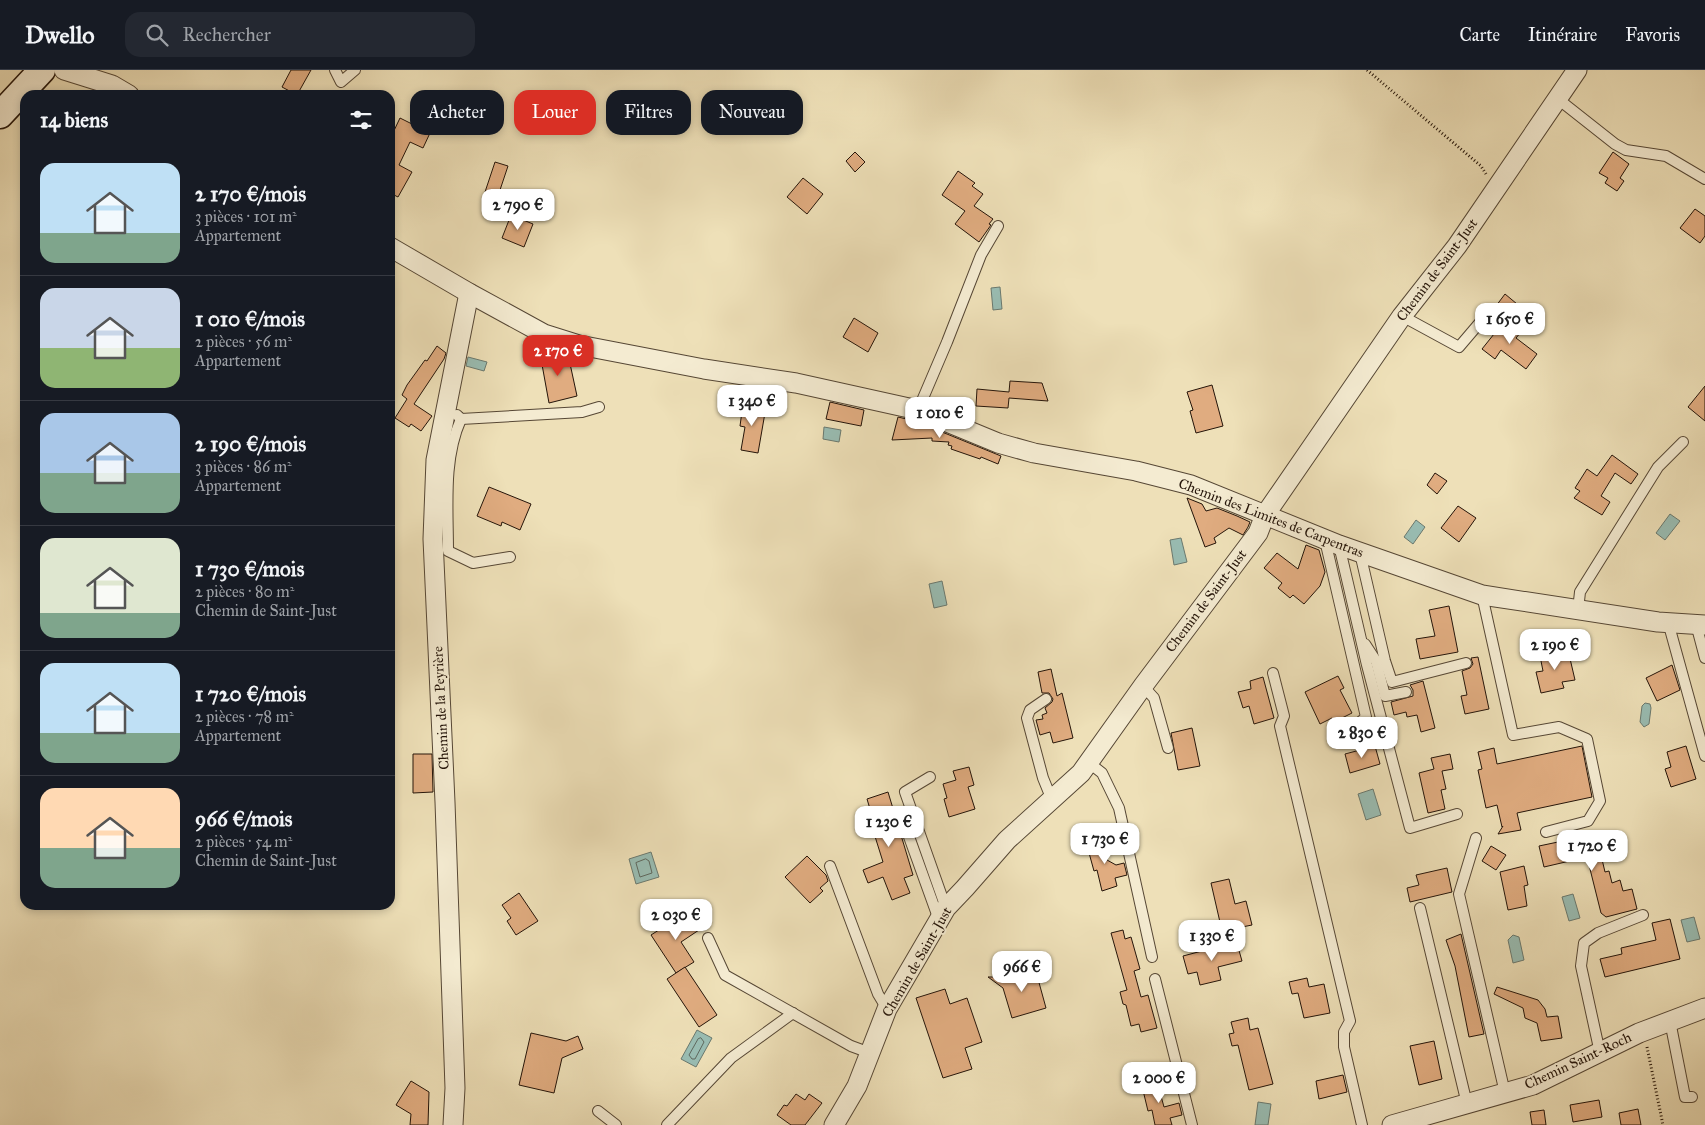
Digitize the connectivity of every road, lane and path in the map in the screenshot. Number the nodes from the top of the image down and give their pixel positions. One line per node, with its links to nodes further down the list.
1 (42, 70): 9 (main road)
2 (64, 70): 8 (street)
3 (98, 70): 8 (street)
4 (335, 70): 5 (lane)
5 (356, 70)
6 (1368, 70): 15 (path)
7 (1577, 70): 12 (street, Chemin de Saint-Just)
8 (112, 85): 10 (street)
9 (23, 90)
10 (120, 90)
11 (20, 94): 13 (main road)
12 (1558, 99): 14 (lane); 15 (street, Chemin de Saint-Just)
13 (0, 115)
14 (1705, 179)
15 (1496, 188): 20 (street, Chemin de Saint-Just)
16 (998, 226): 22 (lane)
17 (395, 250): 18 (street, Chemin des Limites de Carpentras)
18 (469, 293): 22 (street, Chemin des Limites de Carpentras); 23 (street, Chemin de la Peyrière)
19 (1488, 313): 20 (lane)
20 (1402, 316): 25 (street, Chemin de Saint-Just)
21 (599, 407): 23 (lane)
22 (918, 410): 25 (street, Chemin des Limites de Carpentras)
23 (454, 413): 28 (lane); 68 (street, Chemin de la Peyrière)
24 (1683, 442): 30 (lane)
25 (1264, 515): 26 (street, Chemin des Limites de Carpentras); 37 (street, Chemin de Saint-Just)
26 (1332, 542): 27 (street, Chemin des Limites de Carpentras); 33 (lane); 40 (lane)
27 (1360, 553): 29 (street, Chemin des Limites de Carpentras); 35 (lane)
28 (510, 557)
29 (1482, 595): 30 (street, Chemin des Limites de Carpentras); 48 (lane)
30 (1578, 610): 31 (street, Chemin des Limites de Carpentras)
31 (1668, 622): 32 (street, Chemin des Limites de Carpentras); 42 (lane)
32 (1701, 625): 34 (lane)
33 (1360, 636): 38 (lane); 46 (lane)
34 (1705, 658)
35 (1466, 663)
36 (1273, 674): 73 (lane)
37 (1142, 686): 41 (lane); 43 (street, Chemin de Saint-Just)
38 (1406, 692)
39 (1046, 699): 45 (lane)
40 (1354, 727)
41 (1168, 748)
42 (1705, 756)
43 (1088, 762): 45 (street, Chemin de Saint-Just); 55 (lane)
44 (930, 777): 52 (lane)
45 (1052, 800): 52 (street, Chemin de Saint-Just)
46 (1457, 814)
47 (903, 820): 52 (lane)
48 (1546, 832)
49 (1476, 838): 64 (lane)
50 (830, 866): 57 (lane)
51 (1420, 908): 67 (lane)
52 (942, 914): 57 (street, Chemin de Saint-Just)
53 (1643, 915): 63 (lane)
54 (708, 938): 59 (lane)
55 (1152, 957)
56 (1155, 979): 72 (lane)
57 (887, 1008): 62 (street, Chemin de Saint-Just)
58 (1705, 1008): 60 (street, Chemin Saint-Roch)
59 (794, 1013): 62 (lane); 70 (lane)
60 (1670, 1021): 61 (street, Chemin Saint-Roch); 65 (lane)
61 (1639, 1034): 63 (street, Chemin Saint-Roch); 75 (path)
62 (870, 1053): 71 (street, Chemin de Saint-Just)
63 (1600, 1053): 64 (street, Chemin Saint-Roch)
64 (1505, 1093): 67 (street, Chemin Saint-Roch)
65 (1692, 1097)
66 (598, 1111): 69 (lane)
67 (1458, 1112): 74 (street, Chemin Saint-Roch)
68 (452, 1125)
69 (616, 1125)
70 (667, 1125)
71 (834, 1125)
72 (1192, 1125)
73 (1362, 1125)
74 (1392, 1125)
75 (1663, 1125)

